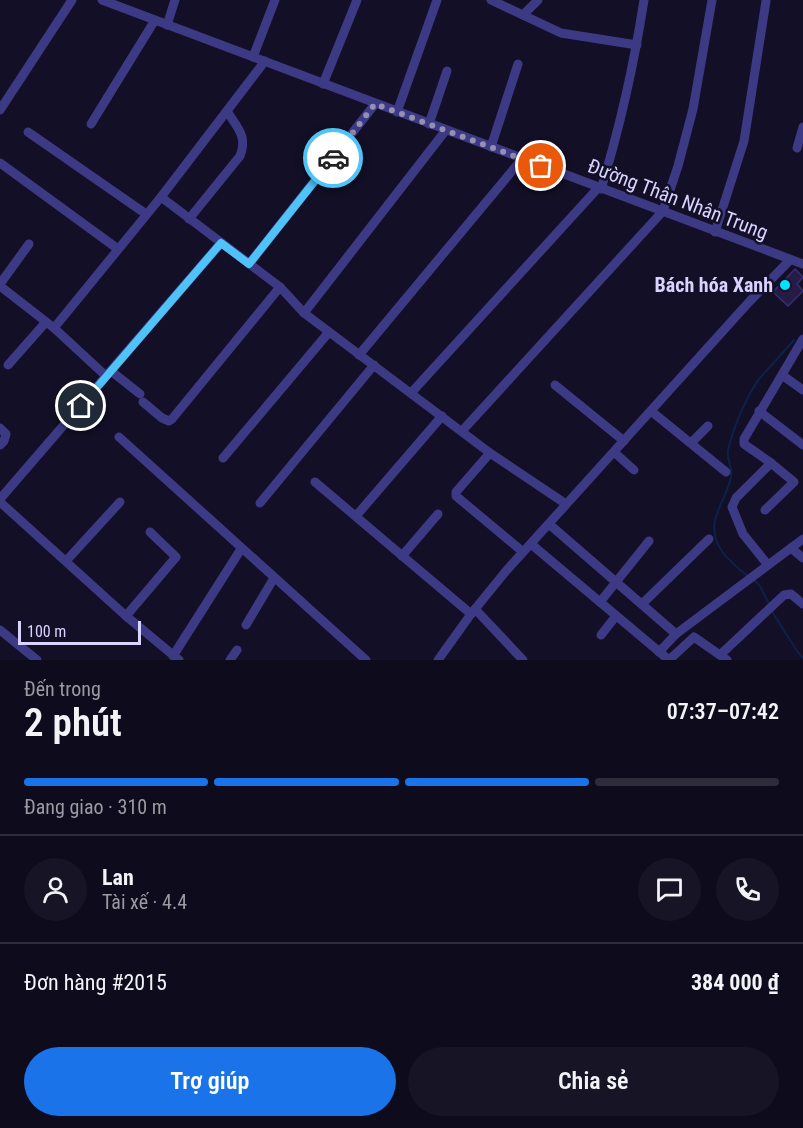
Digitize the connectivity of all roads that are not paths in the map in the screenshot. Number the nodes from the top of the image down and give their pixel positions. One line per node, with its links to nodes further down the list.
1 (72, 0): 22 (street)
2 (102, 0): 13 (street, Đường Thân Nhân Trung)
3 (175, 0): 14 (street)
4 (275, 0): 16 (street)
5 (357, 0): 20 (street)
6 (437, 0): 24 (street)
7 (490, 0): 12 (street)
8 (538, 0): 12 (street)
9 (644, 0): 15 (street)
10 (712, 0): 36 (street)
11 (766, 1): 39 (street)
12 (523, 15): 15 (street)
13 (155, 20): 14 (street, Đường Thân Nhân Trung); 25 (street)
14 (167, 25): 16 (street, Đường Thân Nhân Trung)
15 (637, 45): 34 (street)
16 (253, 57): 17 (street, Đường Thân Nhân Trung)
17 (265, 61): 20 (street, Đường Thân Nhân Trung); 23 (street)
18 (518, 64): 30 (street)
19 (447, 70): 26 (street)
20 (323, 84): 21 (street, Đường Thân Nhân Trung)
21 (375, 104): 24 (street, Đường Thân Nhân Trung); 44 (street)
22 (0, 110)
23 (227, 111): 35 (street); 38 (street)
24 (397, 112): 26 (street, Đường Thân Nhân Trung)
25 (91, 124)
26 (429, 124): 28 (street, Đường Thân Nhân Trung)
27 (803, 127): 31 (street)
28 (447, 130): 30 (street, Đường Thân Nhân Trung); 48 (street)
29 (28, 132): 37 (street)
30 (491, 147): 32 (street, Đường Thân Nhân Trung)
31 (797, 148)
32 (522, 159): 34 (street, Đường Thân Nhân Trung); 52 (street)
33 (0, 163): 42 (street)
34 (600, 188): 36 (street, Đường Thân Nhân Trung); 59 (street)
35 (161, 197): 37 (street); 38 (street)
36 (663, 211): 39 (street, Đường Thân Nhân Trung); 65 (street)
37 (146, 214): 42 (street)
38 (189, 219): 40 (street)
39 (715, 232): 43 (street, Đường Thân Nhân Trung)
40 (221, 243): 44 (street); 55 (street)
41 (29, 244): 46 (street)
42 (118, 249): 49 (street)
43 (789, 260): 45 (street, Đường Thân Nhân Trung); 60 (street)
44 (249, 264): 47 (street)
45 (803, 264)
46 (0, 285): 49 (street)
47 (280, 287): 48 (street); 55 (street)
48 (304, 313): 50 (street)
49 (50, 325): 53 (street); 55 (street)
50 (329, 332): 52 (street); 73 (street)
51 (803, 339): 56 (street)
52 (360, 355): 54 (street)
53 (8, 365)
54 (374, 365): 59 (street); 80 (street)
55 (108, 374): 78 (street)
56 (782, 375): 58 (street); 61 (street)
57 (555, 385): 67 (street)
58 (803, 390)
59 (411, 393): 62 (street)
60 (651, 411): 67 (street); 68 (street)
61 (759, 411): 69 (street); 74 (street)
62 (442, 416): 65 (street); 84 (street)
63 (708, 426): 68 (street)
64 (0, 428): 70 (street)
65 (462, 431): 72 (street)
66 (118, 437): 92 (street)
67 (624, 441): 71 (street)
68 (691, 444): 76 (street)
69 (803, 444)
70 (0, 445)
71 (614, 452): 75 (street); 81 (street)
72 (490, 453): 81 (street); 93 (street)
73 (223, 458)
74 (771, 463): 82 (street); 97 (street)
75 (634, 470)
76 (726, 472)
77 (315, 482): 84 (street)
78 (0, 500): 96 (street)
79 (120, 502): 96 (street)
80 (260, 503)
81 (566, 504): 85 (street)
82 (765, 510)
83 (438, 514): 94 (street)
84 (356, 516): 94 (street)
85 (549, 524): 90 (street); 99 (street)
86 (150, 532): 104 (street)
87 (709, 538): 102 (street)
88 (803, 540): 91 (street)
89 (648, 541): 99 (street)
90 (531, 544): 93 (street); 101 (street)
91 (791, 548): 95 (street); 97 (street)
92 (241, 549): 98 (street); 112 (street)
93 (523, 552): 103 (street)
94 (402, 556): 103 (street)
95 (803, 558)
96 (66, 561): 104 (street)
97 (768, 565): 108 (street)
98 (274, 578): 106 (street); 116 (street)
99 (617, 582): 101 (street); 102 (street)
100 (801, 598): 113 (street)
101 (600, 602): 105 (street)
102 (642, 604): 108 (street)
103 (473, 611): 117 (street); 118 (street)
104 (126, 616): 112 (street)
105 (616, 616): 109 (street); 111 (street)
106 (246, 625)
107 (0, 630): 114 (street)
108 (676, 634): 111 (street)
109 (601, 635)
110 (237, 650): 115 (street)
111 (659, 652): 119 (street)
112 (176, 658)
113 (724, 658): 119 (street)
114 (37, 660)
115 (230, 660)
116 (366, 660)
117 (438, 660)
118 (523, 660)
119 (669, 660)

